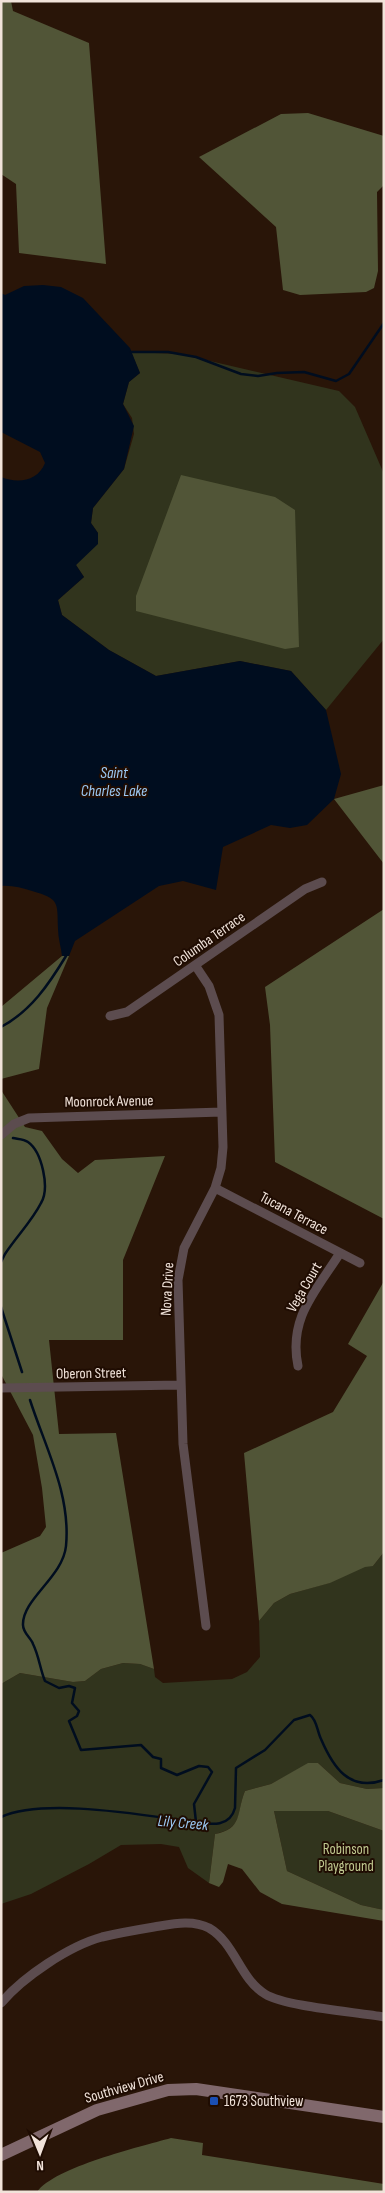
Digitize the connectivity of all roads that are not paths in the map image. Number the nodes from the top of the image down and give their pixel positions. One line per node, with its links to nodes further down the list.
1 (322, 882): 2 (street, Columba Terrace)
2 (196, 966): 3 (street, Columba Terrace); 4 (street, Nova Drive)
3 (110, 1016)
4 (222, 1112): 5 (street, Moonrock Avenue); 6 (street, Nova Drive)
5 (1, 1135)
6 (215, 1188): 7 (street, Tucana Terrace); 10 (street, Nova Drive)
7 (340, 1253): 8 (street, Tucana Terrace); 9 (street, Vega Court)
8 (360, 1263)
9 (298, 1366)
10 (180, 1385): 11 (street, Oberon Street); 12 (street, Nova Drive)
11 (1, 1388)
12 (206, 1626)
13 (1, 2003): 14 (street)
14 (384, 2017)
15 (384, 2117): 16 (street, Southview Drive)
16 (1, 2155)

